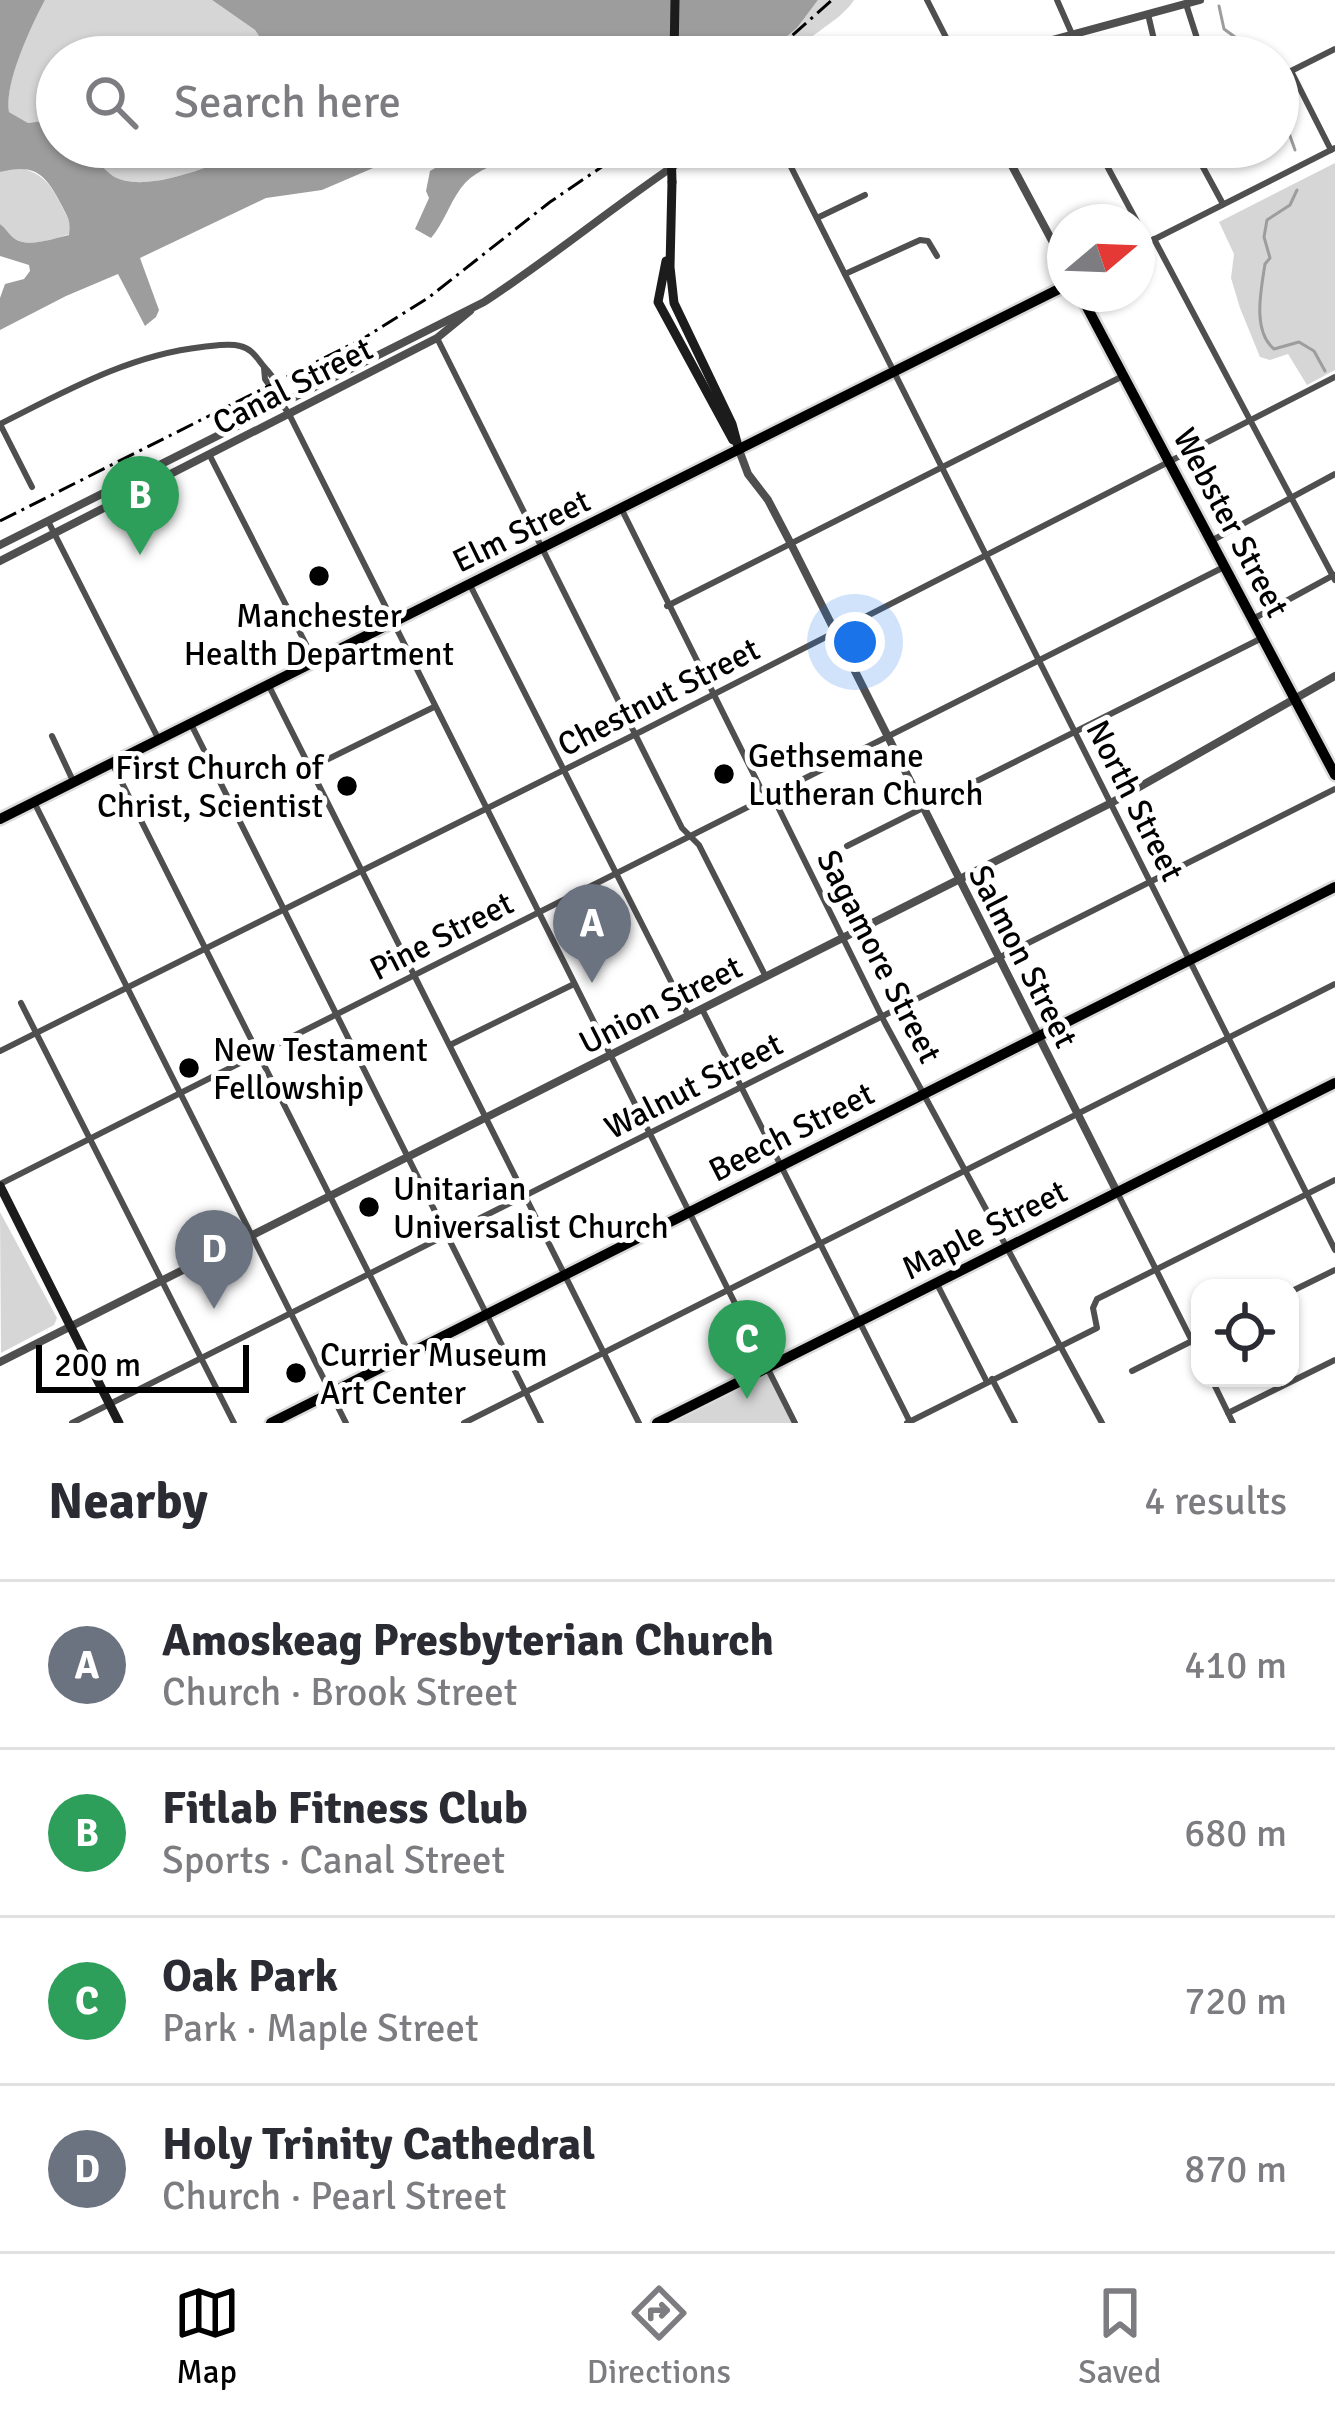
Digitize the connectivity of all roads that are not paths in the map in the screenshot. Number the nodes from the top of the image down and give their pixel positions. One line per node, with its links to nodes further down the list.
1 (675, 0): 8 (main road)
2 (927, 0): 9 (street)
3 (1057, 0): 7 (street)
4 (1200, 0): 5 (street)
5 (1186, 4): 6 (street); 12 (street)
6 (1148, 14): 7 (street); 11 (street)
7 (1072, 34): 10 (street)
8 (674, 36)
9 (945, 36)
10 (1065, 36)
11 (1153, 36)
12 (1196, 36)
13 (1335, 49): 14 (street)
14 (1299, 66)
15 (1299, 85): 16 (street)
16 (1333, 149): 17 (street)
17 (1299, 166)
18 (670, 168): 35 (street, Canal Street)
19 (672, 168): 45 (main road, bridge)
20 (792, 168): 28 (street, North Street)
21 (1013, 168): 29 (street)
22 (1107, 168): 26 (street)
23 (1203, 168): 27 (street)
24 (1296, 168): 27 (street)
25 (866, 196): 28 (street)
26 (1129, 204)
27 (1223, 205): 30 (street)
28 (817, 218): 33 (street, North Street)
29 (1047, 231)
30 (1155, 239)
31 (1155, 248): 43 (street)
32 (938, 256): 33 (street)
33 (845, 274): 38 (street, North Street)
34 (1047, 295): 38 (main road, Elm Street)
35 (471, 310): 37 (street, Canal Street); 41 (street, Canal Street)
36 (1090, 312): 39 (main road, Webster Street)
37 (437, 338): 42 (street, Canal Street); 58 (street)
38 (895, 373): 45 (main road, Elm Street); 48 (street, North Street)
39 (1124, 376): 47 (main road, Webster Street); 48 (street)
40 (1335, 377): 43 (street, Chestnut Street)
41 (282, 403): 42 (street); 44 (street); 53 (street, Canal Street)
42 (289, 414): 46 (street, Canal Street); 66 (street)
43 (1250, 420): 47 (street, Chestnut Street); 51 (street)
44 (0, 424): 50 (street)
45 (739, 450): 52 (main road, Elm Street); 56 (street, Salmon Street)
46 (209, 454): 54 (street, Canal Street); 70 (street)
47 (1170, 463): 55 (main road, Webster Street); 59 (street, Chestnut Street)
48 (942, 467): 56 (street); 59 (street, North Street)
49 (1335, 474): 51 (street)
50 (32, 487)
51 (1291, 497): 55 (street); 62 (street)
52 (622, 510): 58 (main road, Elm Street); 64 (street, Sagamore Street)
53 (48, 521): 54 (street); 57 (street, Canal Street)
54 (55, 533): 60 (street, Canal Street); 81 (street)
55 (1211, 541): 61 (main road, Webster Street)
56 (791, 544): 64 (street); 67 (street, Salmon Street)
57 (0, 545)
58 (543, 548): 63 (main road, Elm Street); 78 (street)
59 (987, 556): 67 (street, Chestnut Street); 69 (street, North Street)
60 (0, 560)
61 (1225, 567): 65 (main road, Webster Street); 69 (street, Pine Street)
62 (1334, 577): 65 (street)
63 (470, 585): 66 (main road, Elm Street); 84 (street)
64 (668, 606): 73 (street, Sagamore Street)
65 (1253, 619): 68 (main road, Webster Street)
66 (392, 623): 70 (main road, Elm Street); 75 (street)
67 (835, 632): 73 (street, Chestnut Street); 80 (street, Salmon Street)
68 (1263, 638): 74 (main road, Webster Street); 77 (street)
69 (1039, 660): 77 (street, North Street); 80 (street, Pine Street)
70 (315, 662): 72 (main road, Elm Street)
71 (1335, 676): 74 (street, Union Street)
72 (268, 685): 76 (main road, Elm Street); 83 (street)
73 (712, 696): 78 (street, Chestnut Street); 88 (street, Sagamore Street)
74 (1296, 699): 85 (main road, Webster Street); 90 (street, Union Street)
75 (434, 706): 83 (street); 91 (street)
76 (191, 724): 81 (main road, Elm Street); 101 (street)
77 (1075, 731): 90 (street, North Street); 92 (street)
78 (636, 734): 84 (street, Chestnut Street); 94 (street)
79 (52, 736): 86 (street)
80 (887, 737): 88 (street, Pine Street); 92 (street, Salmon Street)
81 (159, 740): 82 (main road, Elm Street)
82 (112, 763): 86 (main road, Elm Street); 104 (street)
83 (310, 769): 96 (street)
84 (565, 770): 91 (street, Chestnut Street); 97 (street)
85 (1335, 775)
86 (74, 782): 89 (main road, Elm Street)
87 (1335, 789): 99 (street, Walnut Street)
88 (769, 796): 94 (street, Pine Street); 103 (street, Sagamore Street)
89 (34, 802): 93 (main road, Elm Street); 111 (street)
90 (1111, 803): 98 (street, Union Street); 99 (street, North Street)
91 (487, 809): 96 (street, Chestnut Street); 102 (street)
92 (922, 809): 95 (street); 98 (street, Salmon Street)
93 (0, 819)
94 (690, 837): 97 (street, Pine Street); 108 (street)
95 (847, 846)
96 (362, 871): 101 (street, Chestnut Street); 107 (street)
97 (617, 873): 102 (street, Pine Street); 115 (street)
98 (959, 880): 103 (street, Union Street); 105 (street, Salmon Street)
99 (1151, 883): 105 (street, Walnut Street); 106 (street, North Street)
100 (1335, 887): 106 (main road, Beech Street)
101 (284, 910): 104 (street, Chestnut Street); 114 (street)
102 (538, 913): 107 (street, Pine Street); 109 (street)
103 (844, 938): 108 (street, Union Street); 116 (street, Sagamore Street)
104 (204, 949): 111 (street, Chestnut Street); 122 (street)
105 (999, 958): 116 (street, Walnut Street); 118 (street, Salmon Street)
106 (1190, 960): 118 (main road, Beech Street); 119 (street, North Street)
107 (413, 975): 114 (street, Pine Street); 120 (street)
108 (766, 977): 113 (street, Union Street)
109 (574, 984): 120 (street); 123 (street)
110 (1335, 984): 119 (street)
111 (126, 988): 117 (street, Chestnut Street); 126 (street)
112 (22, 1003): 117 (street)
113 (702, 1009): 115 (street, Union Street); 125 (street)
114 (336, 1014): 122 (street, Pine Street); 133 (street)
115 (689, 1016): 123 (street, Union Street)
116 (883, 1017): 125 (street, Walnut Street); 127 (street, Sagamore Street)
117 (36, 1032): 121 (street, Chestnut Street); 132 (street)
118 (1038, 1036): 127 (main road, Beech Street); 128 (street, Salmon Street)
119 (1229, 1037): 128 (street); 129 (street, North Street)
120 (450, 1045): 130 (street)
121 (0, 1051)
122 (257, 1054): 126 (street, Pine Street); 141 (street)
123 (610, 1056): 130 (street, Union Street); 131 (street)
124 (1335, 1083): 129 (main road, Maple Street)
125 (742, 1088): 131 (street, Walnut Street); 134 (street)
126 (179, 1093): 132 (street, Pine Street); 144 (street)
127 (923, 1094): 134 (main road, Beech Street); 135 (street, Sagamore Street)
128 (1077, 1114): 135 (street); 138 (street, Salmon Street)
129 (1268, 1117): 138 (main road, Maple Street); 139 (street, North Street)
130 (487, 1118): 133 (street, Union Street); 140 (street)
131 (650, 1133): 140 (street, Walnut Street); 142 (street)
132 (89, 1138): 137 (street, Pine Street); 152 (street)
133 (408, 1158): 141 (street, Union Street); 143 (street)
134 (781, 1166): 142 (main road, Beech Street); 145 (street)
135 (965, 1171): 145 (street); 146 (street, Sagamore Street)
136 (1335, 1180): 139 (street)
137 (0, 1185): 159 (main road)
138 (1117, 1192): 146 (main road, Maple Street); 148 (street, Salmon Street)
139 (1307, 1194): 147 (street, North Street); 148 (street)
140 (526, 1196): 143 (street, Walnut Street); 150 (street)
141 (330, 1197): 144 (street, Union Street); 151 (street)
142 (690, 1212): 150 (main road, Beech Street); 155 (street)
143 (447, 1235): 151 (street, Walnut Street); 157 (street)
144 (251, 1237): 152 (street, Union Street); 156 (street)
145 (820, 1244): 155 (street); 158 (street)
146 (1007, 1248): 153 (main road, Maple Street); 162 (street, Sagamore Street)
147 (1335, 1250)
148 (1156, 1269): 160 (street, Salmon Street); 162 (street)
149 (1335, 1270): 154 (street)
150 (565, 1274): 157 (main road, Beech Street); 163 (street)
151 (369, 1275): 156 (street, Walnut Street); 164 (street)
152 (161, 1281): 159 (street, Union Street); 165 (street)
153 (938, 1284): 158 (main road, Maple Street); 170 (street)
154 (1299, 1288)
155 (728, 1290): 163 (street); 168 (street)
156 (290, 1314): 165 (street, Walnut Street); 173 (street)
157 (486, 1314): 164 (main road, Beech Street); 172 (street)
158 (860, 1323): 168 (main road, Maple Street); 176 (street)
159 (71, 1327): 167 (street, Union Street); 174 (main road)
160 (1191, 1330)
161 (1191, 1342): 169 (street)
162 (1060, 1346): 170 (street); 188 (street, Sagamore Street)
163 (604, 1351): 172 (street); 184 (street)
164 (409, 1353): 173 (main road, Beech Street)
165 (201, 1359): 174 (street, Walnut Street); 179 (street)
166 (1335, 1360): 175 (street)
167 (0, 1362)
168 (768, 1368): 185 (main road, Maple Street); 186 (street)
169 (1132, 1371)
170 (989, 1381): 176 (street); 187 (street)
171 (1215, 1387): 175 (street)
172 (525, 1392): 182 (street); 183 (street)
173 (330, 1393): 180 (main road, Beech Street); 181 (street)
174 (110, 1405): 177 (street, Walnut Street); 178 (main road)
175 (1228, 1413): 189 (street)
176 (909, 1422)
177 (72, 1423)
178 (119, 1423)
179 (233, 1423)
180 (271, 1423)
181 (346, 1423)
182 (464, 1423)
183 (541, 1423)
184 (639, 1423)
185 (657, 1423)
186 (795, 1423)
187 (1015, 1423)
188 (1102, 1423)
189 (1233, 1423)

